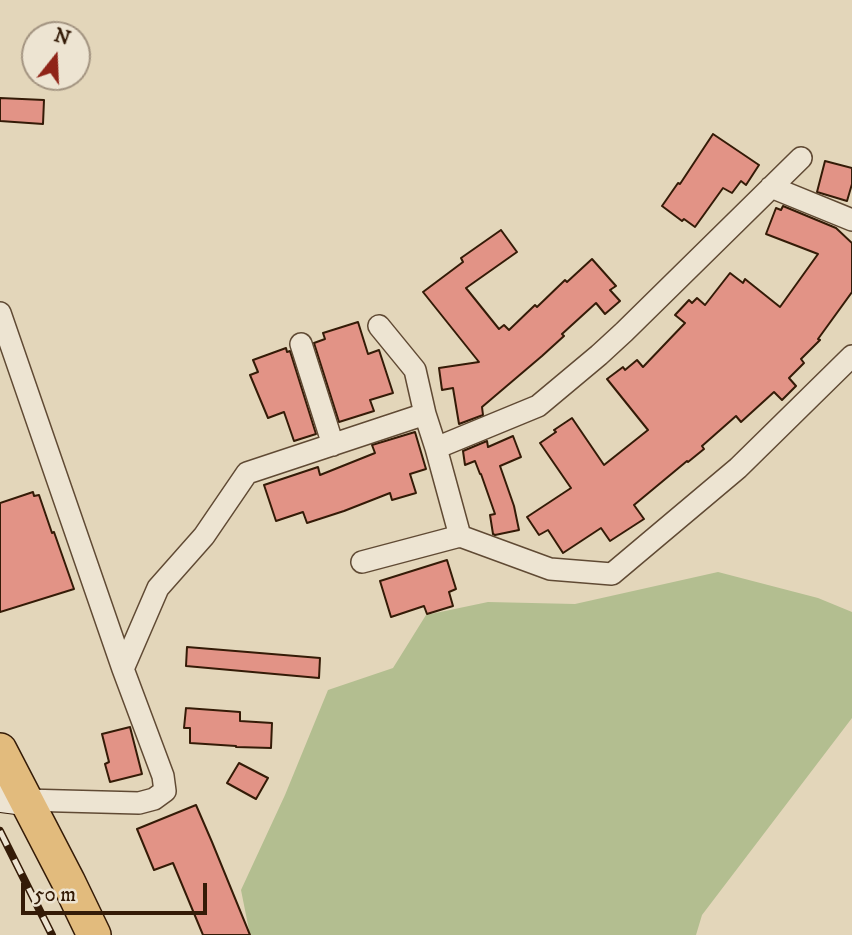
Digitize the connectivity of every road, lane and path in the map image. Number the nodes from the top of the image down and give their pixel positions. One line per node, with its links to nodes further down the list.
1 (801, 158): 2 (street)
2 (771, 187): 3 (street); 10 (street)
3 (852, 220)
4 (0, 313): 13 (street)
5 (379, 326): 8 (street)
6 (301, 344): 9 (street)
7 (852, 356): 11 (street)
8 (425, 414): 9 (street); 10 (street)
9 (332, 444): 13 (street)
10 (436, 448): 11 (street)
11 (460, 536): 12 (street)
12 (362, 562)
13 (122, 669): 15 (street)
14 (0, 750): 15 (main road)
15 (13, 799): 16 (main road)
16 (94, 935)

